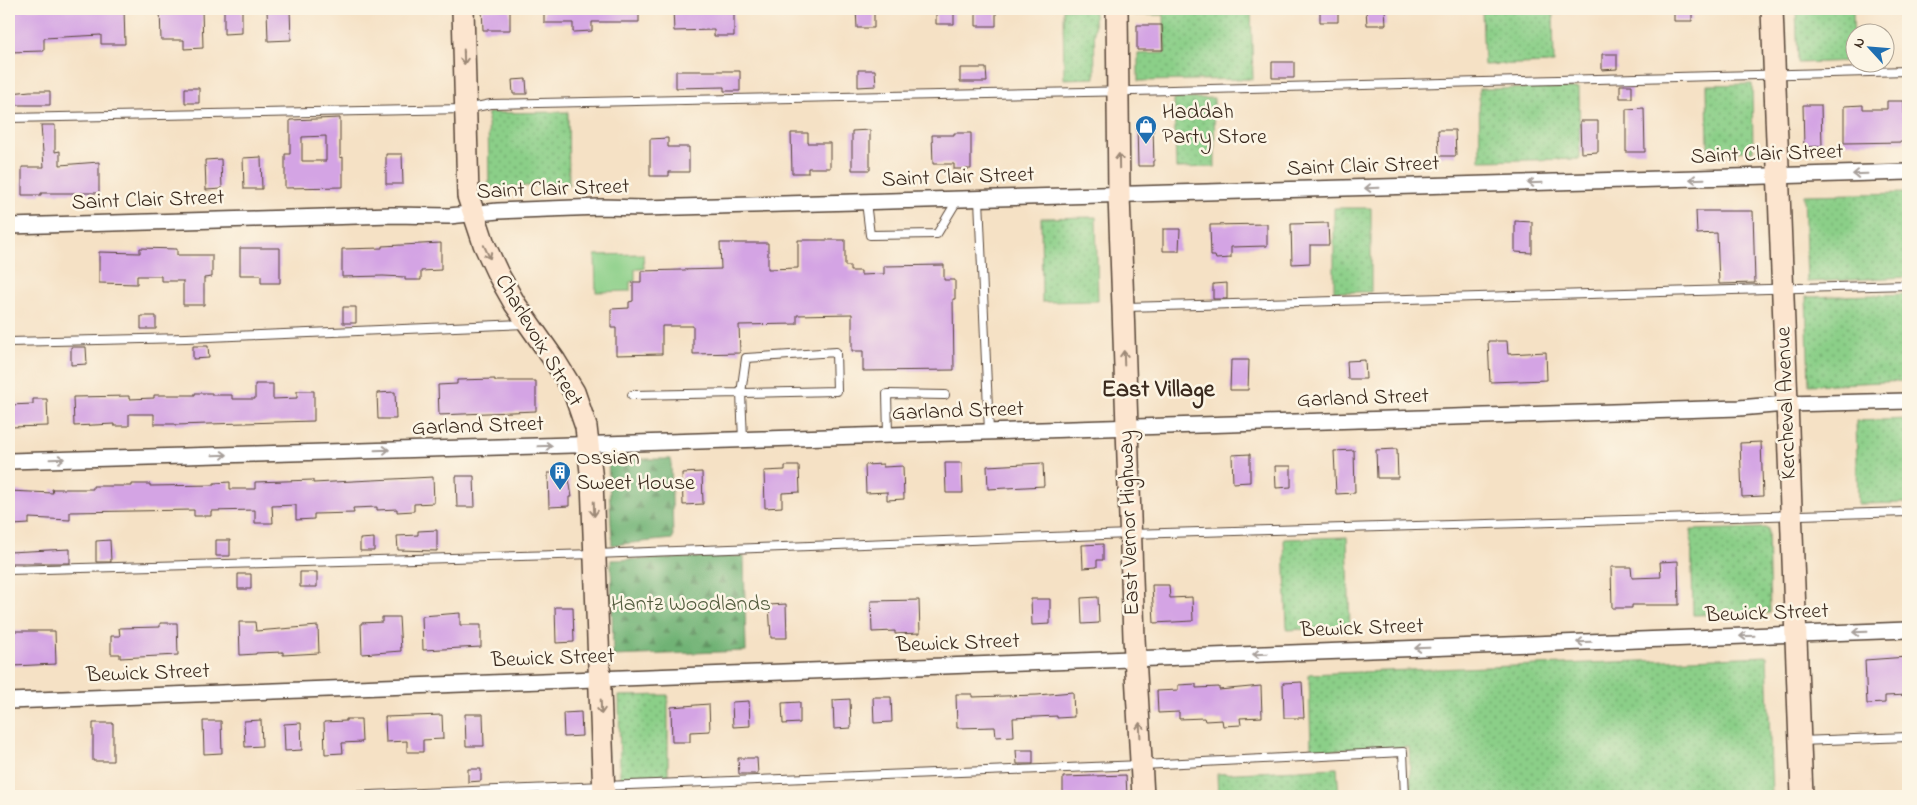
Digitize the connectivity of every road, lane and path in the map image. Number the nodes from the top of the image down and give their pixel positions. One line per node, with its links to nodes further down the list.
1 (463, 9): 7 (street, Charlevoix Street, one-way to 7)
2 (1117, 9): 6 (street, East Vernor Highway)
3 (1772, 9): 5 (street, Kercheval Avenue)
4 (1908, 71): 5 (lane)
5 (1774, 75): 6 (lane); 10 (street, Kercheval Avenue)
6 (1118, 91): 7 (lane); 11 (street, East Vernor Highway, one-way to 6)
7 (466, 109): 8 (lane); 15 (street, Charlevoix Street)
8 (9, 118)
9 (1908, 172): 10 (street, Saint Clair Street, one-way to 10)
10 (1778, 177): 11 (street, Saint Clair Street, one-way to 11); 18 (street, Kercheval Avenue)
11 (1119, 195): 13 (street, Saint Clair Street); 19 (street, East Vernor Highway)
12 (958, 199): 13 (street, Saint Clair Street); 14 (street, Saint Clair Street); 14 (lane)
13 (980, 199): 28 (lane)
14 (866, 202): 15 (street, Saint Clair Street)
15 (473, 213): 16 (street, Saint Clair Street); 20 (street, Charlevoix Street, one-way to 20)
16 (9, 226)
17 (1908, 285): 18 (lane)
18 (1782, 290): 19 (lane); 26 (street, Kercheval Avenue)
19 (1122, 307): 27 (street, East Vernor Highway, one-way to 19)
20 (529, 323): 21 (lane); 31 (street, Charlevoix Street)
21 (9, 342)
22 (741, 393): 22 (lane); 24 (lane); 30 (lane)
23 (945, 394): 29 (lane)
24 (632, 395)
25 (1908, 401): 26 (street, Garland Street)
26 (1786, 404): 27 (street, Garland Street); 34 (street, Kercheval Avenue)
27 (1127, 428): 28 (street, Garland Street); 35 (street, East Vernor Highway)
28 (990, 432): 29 (street, Garland Street)
29 (888, 435): 30 (street, Garland Street)
30 (743, 440): 31 (street, Garland Street)
31 (588, 445): 32 (street, Garland Street, one-way to 31); 36 (street, Charlevoix Street, one-way to 36)
32 (9, 461)
33 (1908, 512): 34 (lane)
34 (1791, 516): 35 (lane); 39 (street, Kercheval Avenue)
35 (1130, 534): 36 (lane); 40 (street, East Vernor Highway)
36 (595, 554): 37 (lane); 41 (street, Charlevoix Street)
37 (9, 570)
38 (1908, 630): 39 (street, Bewick Street, one-way to 39)
39 (1796, 634): 40 (street, Bewick Street, one-way to 40); 44 (street, Kercheval Avenue)
40 (1136, 659): 41 (street, Bewick Street); 45 (street, East Vernor Highway, one-way to 40)
41 (600, 678): 42 (street, Bewick Street); 46 (street, Charlevoix Street, one-way to 46)
42 (9, 701)
43 (1908, 737): 44 (lane)
44 (1800, 741): 50 (street, Kercheval Avenue)
45 (1142, 765): 46 (lane); 48 (street, East Vernor Highway); 49 (lane)
46 (604, 791): 47 (lane)
47 (345, 796)
48 (1143, 796)
49 (1405, 796)
50 (1802, 796)

